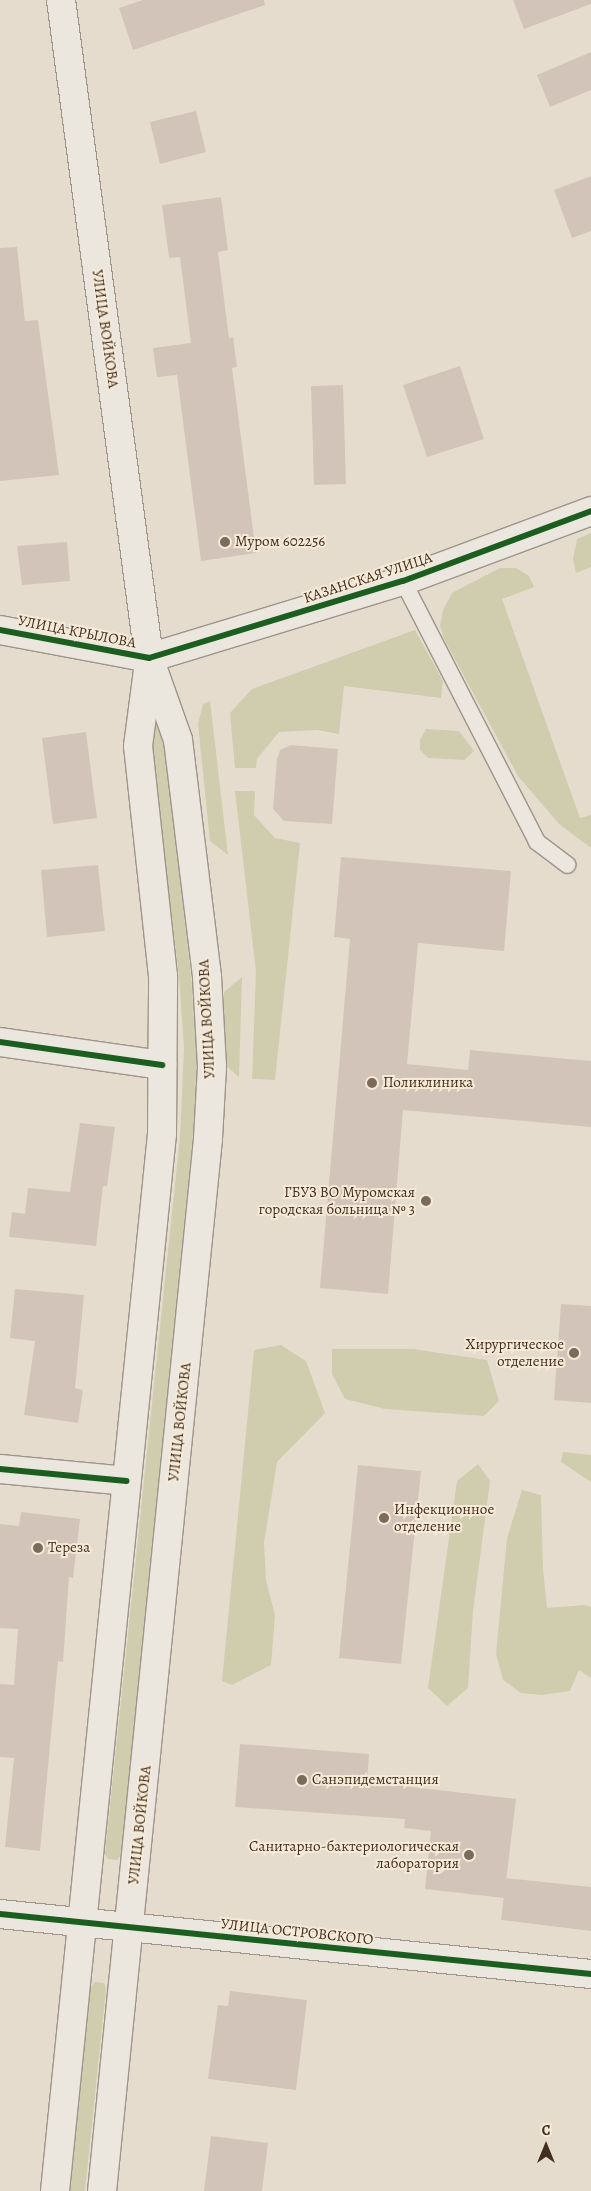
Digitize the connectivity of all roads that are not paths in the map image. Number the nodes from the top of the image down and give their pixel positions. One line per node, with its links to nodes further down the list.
1 (61, 0): 5 (main road, УЛИЦА ВОЙКОВА)
2 (591, 511): 3 (main road, КАЗАНСКАЯ УЛИЦА)
3 (403, 581): 5 (main road, КАЗАНСКАЯ УЛИЦА); 6 (lane)
4 (0, 630): 5 (main road, УЛИЦА КРЫЛОВА)
5 (150, 658): 8 (main road, УЛИЦА ВОЙКОВА); 13 (main road, УЛИЦА ВОЙКОВА)
6 (567, 865)
7 (0, 1042): 8 (main road)
8 (162, 1065): 10 (main road, УЛИЦА ВОЙКОВА)
9 (0, 1469): 10 (main road)
10 (126, 1481): 12 (main road, УЛИЦА ВОЙКОВА)
11 (0, 1914): 12 (main road, УЛИЦА ОСТРОВСКОГО)
12 (81, 1923): 13 (main road, УЛИЦА ОСТРОВСКОГО); 15 (main road, УЛИЦА ВОЙКОВА)
13 (130, 1928): 14 (main road, УЛИЦА ОСТРОВСКОГО); 16 (main road, УЛИЦА ВОЙКОВА)
14 (591, 1974)
15 (54, 2191)
16 (102, 2191)

